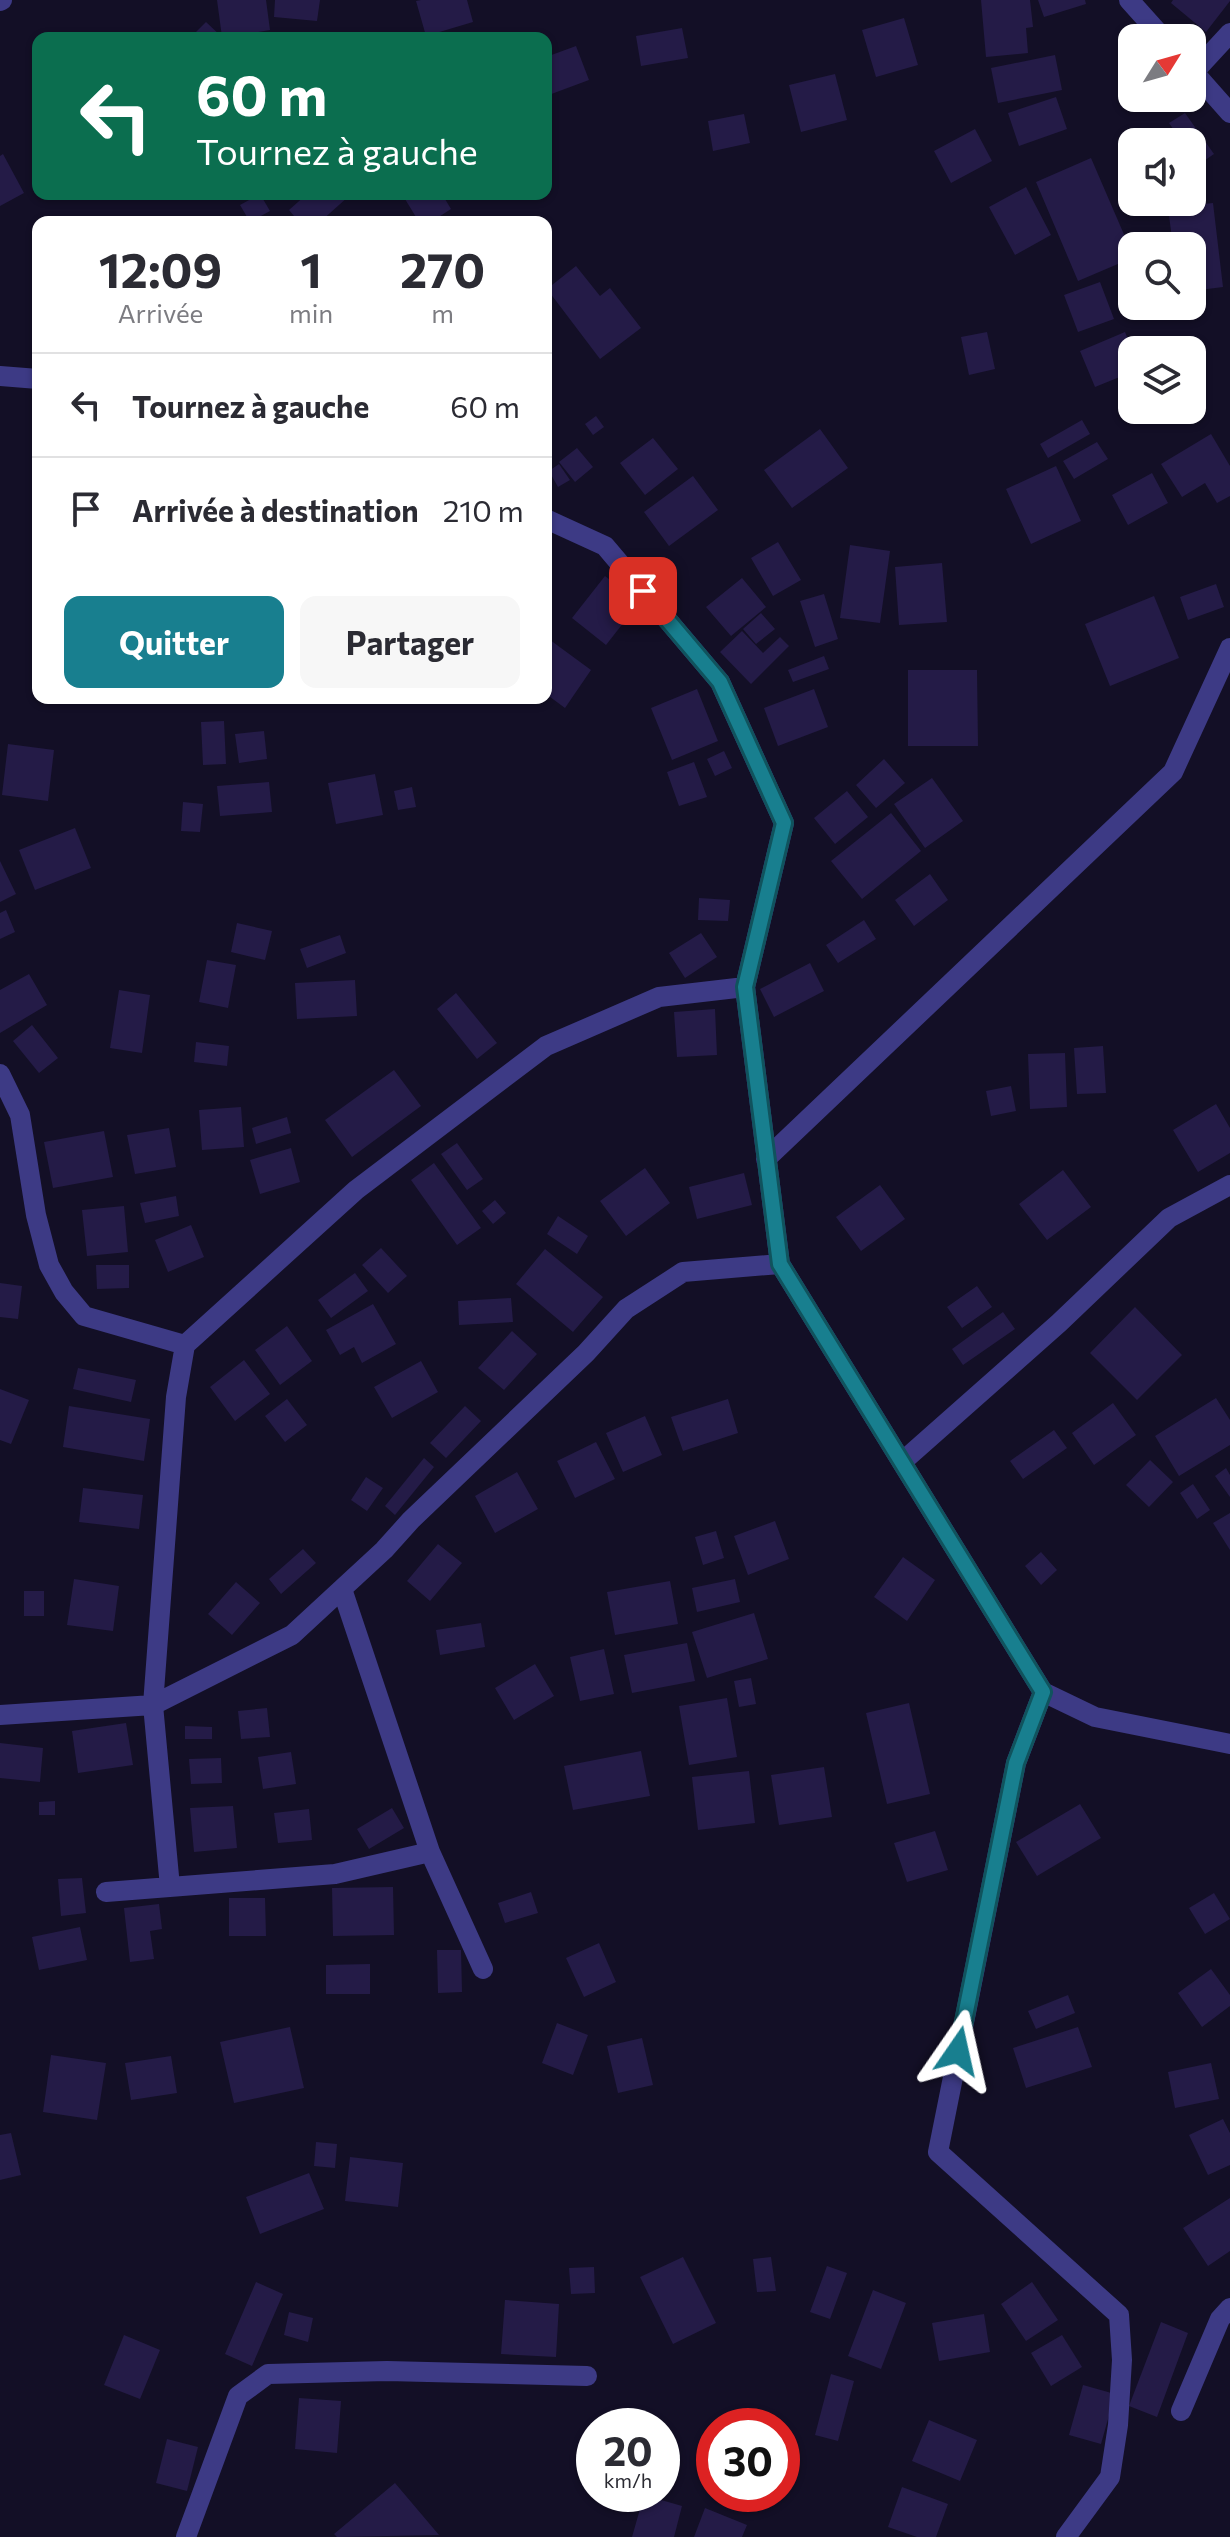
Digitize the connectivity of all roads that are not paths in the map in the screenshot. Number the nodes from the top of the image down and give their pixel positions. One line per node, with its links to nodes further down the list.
1 (1129, 0): 2 (street)
2 (1150, 24)
3 (1230, 33): 4 (street)
4 (1206, 58)
5 (1206, 86): 6 (street)
6 (1230, 113)
7 (0, 376): 8 (street)
8 (32, 379)
9 (552, 522): 11 (street)
10 (1230, 648): 13 (street)
11 (745, 987): 13 (street); 16 (street)
12 (0, 1074): 16 (street)
13 (766, 1159): 15 (street)
14 (1230, 1185): 17 (street)
15 (780, 1264): 17 (street); 18 (street)
16 (185, 1345): 20 (street)
17 (902, 1462): 19 (street)
18 (342, 1589): 20 (street); 23 (street)
19 (1043, 1692): 22 (street); 31 (street)
20 (153, 1705): 21 (street); 24 (street)
21 (0, 1715)
22 (1230, 1744)
23 (430, 1852): 24 (street); 26 (street)
24 (170, 1887): 25 (street)
25 (106, 1892)
26 (483, 1969)
27 (1230, 2308): 29 (street)
28 (587, 2376): 30 (street)
29 (1181, 2411)
30 (186, 2537)
31 (1066, 2537)

